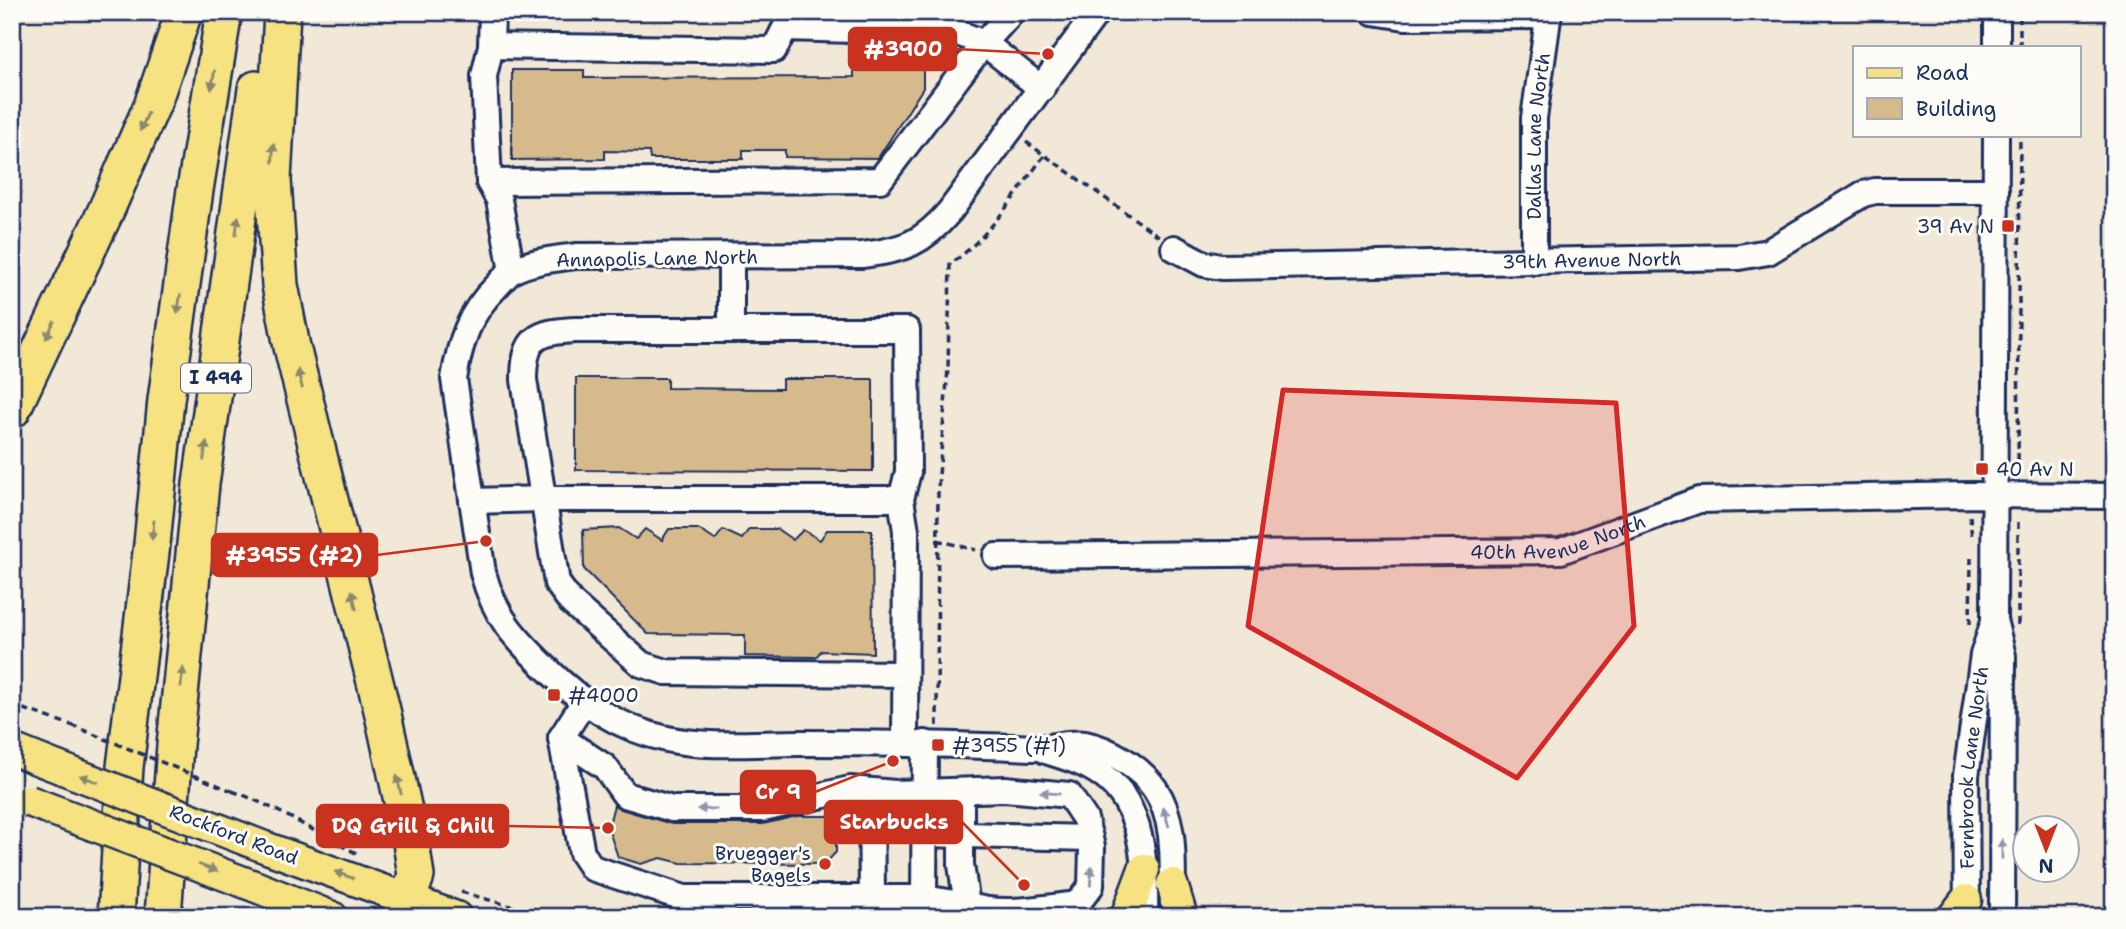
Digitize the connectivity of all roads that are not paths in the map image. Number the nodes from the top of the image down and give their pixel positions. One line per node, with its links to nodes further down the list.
1 (184, 12): 25 (highway, one-way to 25)
2 (224, 12): 54 (highway, I 494, one-way to 54)
3 (269, 12): 55 (highway, I 494, one-way to 3)
4 (282, 12): 52 (highway, one-way to 4)
5 (492, 12): 14 (street)
6 (1012, 12): 13 (street)
7 (1097, 12): 16 (street, Annapolis Lane North)
8 (1373, 12): 10 (street)
9 (1997, 12): 15 (street)
10 (1548, 14): 22 (street, Dallas Lane North)
11 (786, 20): 12 (street); 14 (street)
12 (858, 21): 13 (street)
13 (984, 43): 16 (street); 18 (street)
14 (491, 46): 18 (street)
15 (1997, 46)
16 (1042, 89): 21 (street, Annapolis Lane North)
17 (1996, 136): 19 (street, Fernbrook Lane North)
18 (489, 182): 23 (street)
19 (1996, 191): 22 (street, 39th Avenue North); 26 (street, Fernbrook Lane North)
20 (1174, 248): 22 (street, 39th Avenue North)
21 (731, 256): 23 (street, Annapolis Lane North); 24 (street)
22 (1534, 262)
23 (512, 271): 30 (street, Annapolis Lane North)
24 (731, 330): 28 (street); 29 (street)
25 (12, 410)
26 (1982, 495): 27 (street, 40th Avenue North); 31 (street, 40th Avenue North); 32 (street, Fernbrook Lane North)
27 (2114, 496)
28 (542, 499): 29 (street); 30 (street); 33 (street)
29 (901, 499): 33 (street)
30 (472, 501): 34 (street, Annapolis Lane North)
31 (996, 556)
32 (1994, 620): 53 (street, Fernbrook Lane North); 61 (street, Fernbrook Lane North, one-way to 32)
33 (905, 674): 35 (street)
34 (584, 702): 35 (street, Annapolis Lane North); 36 (street)
35 (922, 737): 37 (street, Annapolis Lane North); 41 (street)
36 (561, 738): 39 (street, one-way to 36); 48 (street)
37 (1039, 748): 46 (street, Annapolis Lane North); 47 (street, Annapolis Lane North, one-way to 37)
38 (12, 749): 52 (main road, Rockford Road, one-way to 38, bridge)
39 (871, 791): 41 (street); 48 (street)
40 (961, 791): 41 (street); 44 (street); 45 (street, one-way to 40)
41 (924, 793): 43 (street)
42 (21, 798): 56 (main road, one-way to 56, bridge)
43 (924, 834): 44 (street); 49 (street)
44 (961, 834): 45 (street); 51 (street)
45 (1090, 838): 51 (street, one-way to 45)
46 (1144, 869): 57 (main road); 58 (street, Annapolis Lane North)
47 (1172, 884): 59 (street, Annapolis Lane North); 60 (main road)
48 (872, 898): 49 (street)
49 (924, 898): 51 (street)
50 (455, 903): 52 (main road, Rockford Road)
51 (967, 905)
52 (404, 908)
53 (1962, 911)
54 (116, 917)
55 (163, 917)
56 (332, 917)
57 (1126, 917)
58 (1146, 917)
59 (1173, 917)
60 (1181, 917)
61 (2002, 917)

